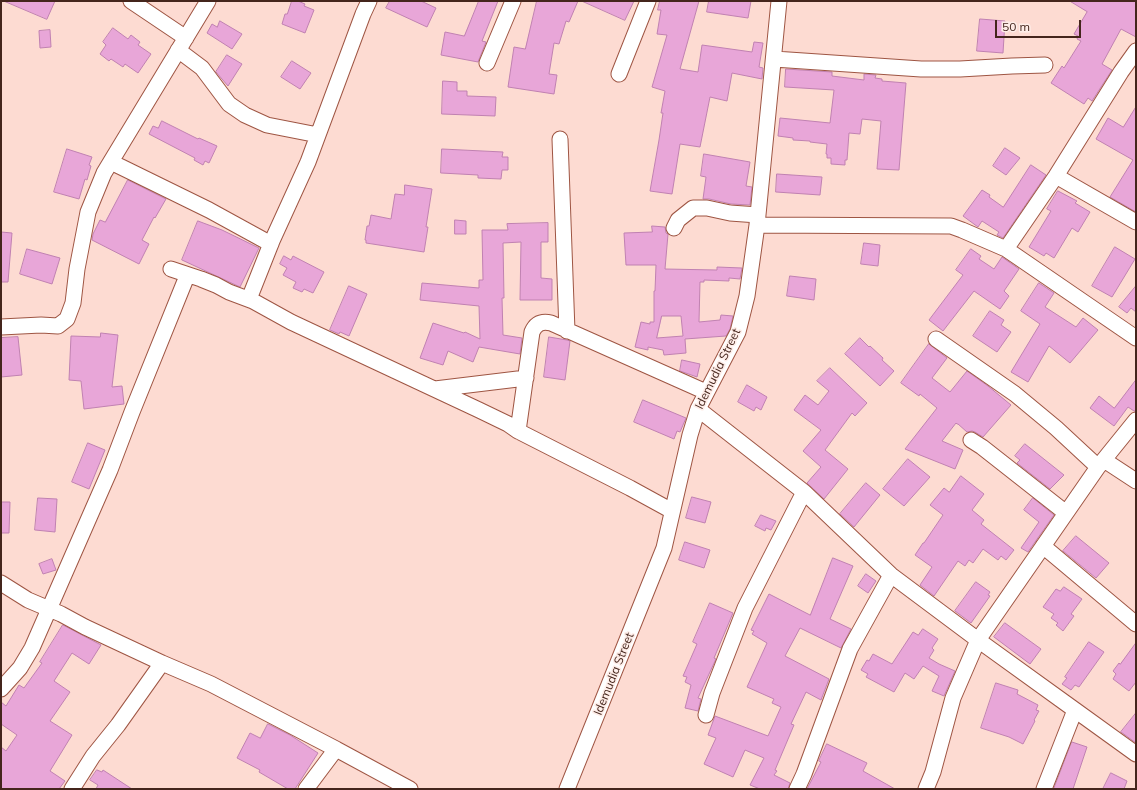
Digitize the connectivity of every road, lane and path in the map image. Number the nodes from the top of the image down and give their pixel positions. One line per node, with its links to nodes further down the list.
1 (131, 1): 7 (street)
2 (208, 1): 7 (street)
3 (369, 1): 13 (street)
4 (513, 1): 10 (street)
5 (648, 1): 12 (street)
6 (779, 1): 9 (street, Idemudia Street)
7 (182, 44): 13 (street); 15 (street)
8 (1136, 51): 16 (street)
9 (774, 59): 11 (street); 17 (street, Idemudia Street)
10 (486, 63)
11 (1045, 65)
12 (619, 74)
13 (318, 135): 20 (street)
14 (560, 139): 26 (street)
15 (111, 162): 20 (street); 25 (street)
16 (1056, 176): 18 (street); 21 (street)
17 (758, 220): 19 (street); 21 (street); 31 (street, Idemudia Street)
18 (1136, 222)
19 (674, 228)
20 (271, 244): 24 (street)
21 (1006, 250): 27 (street)
22 (171, 269): 23 (street)
23 (187, 276): 24 (street); 44 (street)
24 (249, 299): 30 (street)
25 (1, 327)
26 (567, 331): 29 (street); 31 (street)
27 (1136, 338)
28 (936, 339): 36 (street)
29 (526, 378): 30 (street); 34 (street)
30 (435, 389): 34 (street)
31 (706, 392): 32 (street, Idemudia Street)
32 (698, 409): 38 (street); 39 (street, Idemudia Street)
33 (1136, 420): 36 (street)
34 (518, 431): 39 (street)
35 (971, 440): 40 (street)
36 (1101, 463): 37 (street); 40 (street)
37 (1136, 481)
38 (804, 492): 42 (street); 50 (street)
39 (672, 511): 56 (street, Idemudia Street)
40 (1066, 513): 41 (street)
41 (1043, 546): 45 (street); 46 (street)
42 (892, 575): 46 (street); 57 (street)
43 (1, 583): 44 (street)
44 (49, 608): 47 (street); 48 (street)
45 (1136, 624)
46 (978, 640): 49 (street); 58 (street)
47 (162, 663): 51 (street); 53 (street)
48 (1, 689)
49 (1075, 710): 52 (street); 59 (street)
50 (706, 715)
51 (336, 749): 54 (street); 55 (street)
52 (1136, 754)
53 (72, 789)
54 (306, 789)
55 (410, 789)
56 (567, 789)
57 (798, 789)
58 (926, 789)
59 (1044, 789)

